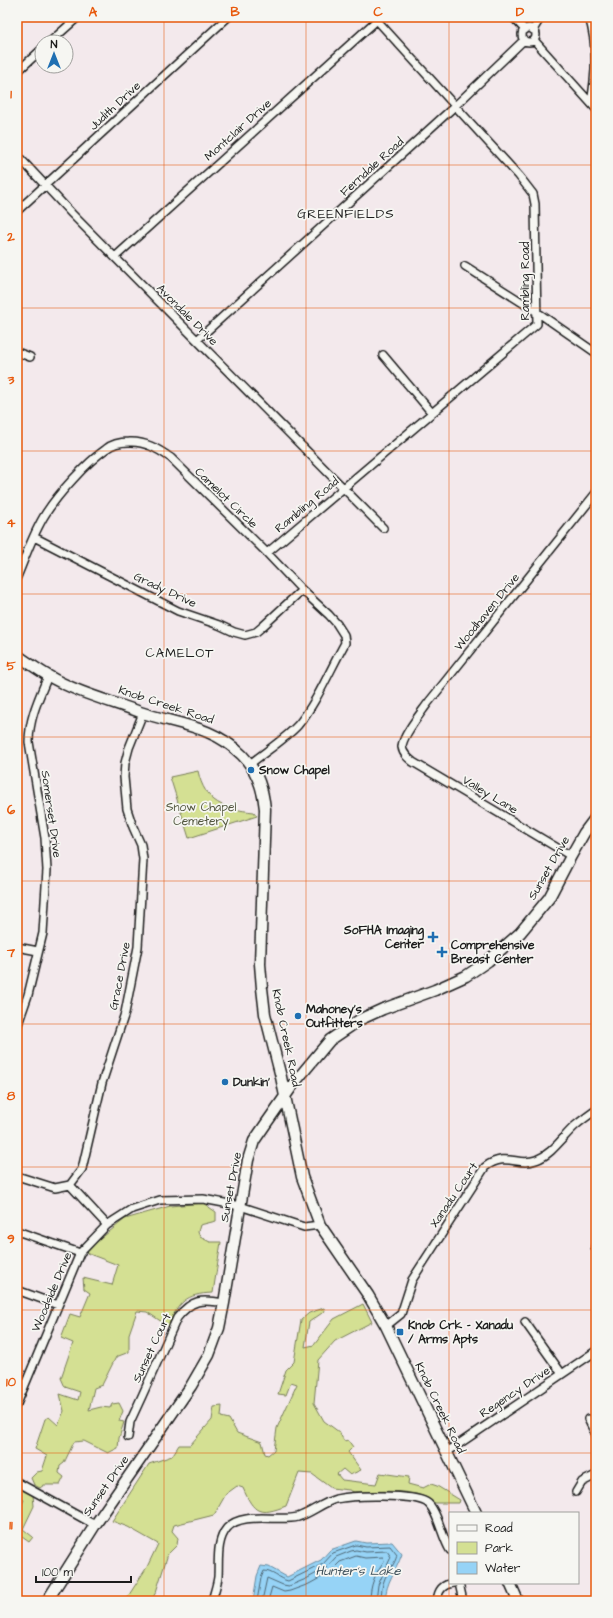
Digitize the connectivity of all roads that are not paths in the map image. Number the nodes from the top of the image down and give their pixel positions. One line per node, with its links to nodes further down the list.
1 (78, 17): 9 (street)
2 (228, 17): 18 (street, Judith Drive)
3 (513, 17): 7 (street)
4 (541, 17): 8 (street)
5 (589, 17): 14 (street)
6 (375, 18): 15 (street, Rambling Road); 20 (street, Montclair Drive)
7 (525, 30): 8 (street); 10 (street)
8 (533, 30): 11 (street)
9 (59, 34)
10 (524, 40): 11 (street); 15 (street, Ferndale Road)
11 (534, 40): 14 (street)
12 (34, 56): 13 (street)
13 (17, 72)
14 (591, 103): 16 (street)
15 (455, 106): 22 (street, Rambling Road); 23 (street, Ferndale Road)
16 (596, 109)
17 (17, 155): 18 (street, Avondale Drive)
18 (46, 185): 19 (street, Judith Drive); 20 (street, Avondale Drive)
19 (17, 211)
20 (115, 257): 23 (street, Avondale Drive)
21 (465, 266): 22 (street)
22 (537, 312): 25 (street); 28 (street, Rambling Road)
23 (197, 340): 29 (street, Avondale Drive)
24 (17, 352): 27 (street)
25 (596, 353)
26 (383, 355): 28 (street)
27 (30, 357)
28 (432, 413): 29 (street, Rambling Road)
29 (344, 488): 31 (street, Avondale Drive); 33 (street, Rambling Road)
30 (596, 493): 39 (street, Woodhaven Drive)
31 (383, 528)
32 (34, 537): 33 (street, Camelot Circle); 34 (street, Camelot Circle); 35 (street, Grady Drive)
33 (267, 553): 35 (street, Camelot Circle)
34 (17, 577)
35 (302, 590): 40 (street, Camelot Circle)
36 (17, 655): 37 (main road, Knob Creek Road)
37 (48, 676): 38 (main road, Knob Creek Road); 44 (street, Somerset Drive)
38 (143, 713): 40 (main road, Knob Creek Road); 49 (street, Grace Drive)
39 (402, 748): 42 (street, Valley Lane)
40 (250, 764): 46 (main road, Knob Creek Road)
41 (596, 817): 42 (main road, Sunset Drive)
42 (571, 856): 46 (main road, Sunset Drive)
43 (17, 947): 44 (street)
44 (38, 952): 45 (street, Somerset Drive)
45 (17, 1027)
46 (285, 1096): 50 (main road, Sunset Drive); 52 (main road, Knob Creek Road)
47 (596, 1110): 59 (street, Xanadu Court)
48 (17, 1176): 49 (street)
49 (70, 1185): 51 (street)
50 (240, 1206): 51 (street, Woodside Drive); 52 (street, Woodside Drive); 56 (main road, Sunset Drive)
51 (107, 1225): 54 (street, Woodside Drive)
52 (320, 1225): 59 (main road, Knob Creek Road)
53 (17, 1231): 54 (street)
54 (80, 1253): 57 (street, Woodside Drive)
55 (17, 1290): 57 (street)
56 (224, 1303): 65 (street, Sunset Court); 71 (main road, Sunset Drive)
57 (58, 1305): 62 (street, Woodside Drive)
58 (525, 1322): 61 (street)
59 (386, 1326): 66 (main road, Knob Creek Road)
60 (596, 1350): 61 (street, Regency Drive)
61 (562, 1374): 66 (street, Regency Drive)
62 (17, 1404)
63 (588, 1420): 64 (street)
64 (596, 1435)
65 (128, 1437)
66 (447, 1452): 70 (main road, Knob Creek Road)
67 (596, 1475): 69 (street)
68 (17, 1482): 71 (street)
69 (576, 1492)
70 (476, 1512)
71 (95, 1525): 76 (main road, Sunset Drive)
72 (449, 1549): 77 (street)
73 (449, 1584): 78 (street)
74 (459, 1584): 79 (street)
75 (510, 1584): 80 (main road)
76 (47, 1601)
77 (212, 1601)
78 (437, 1601)
79 (463, 1601)
80 (518, 1601)

